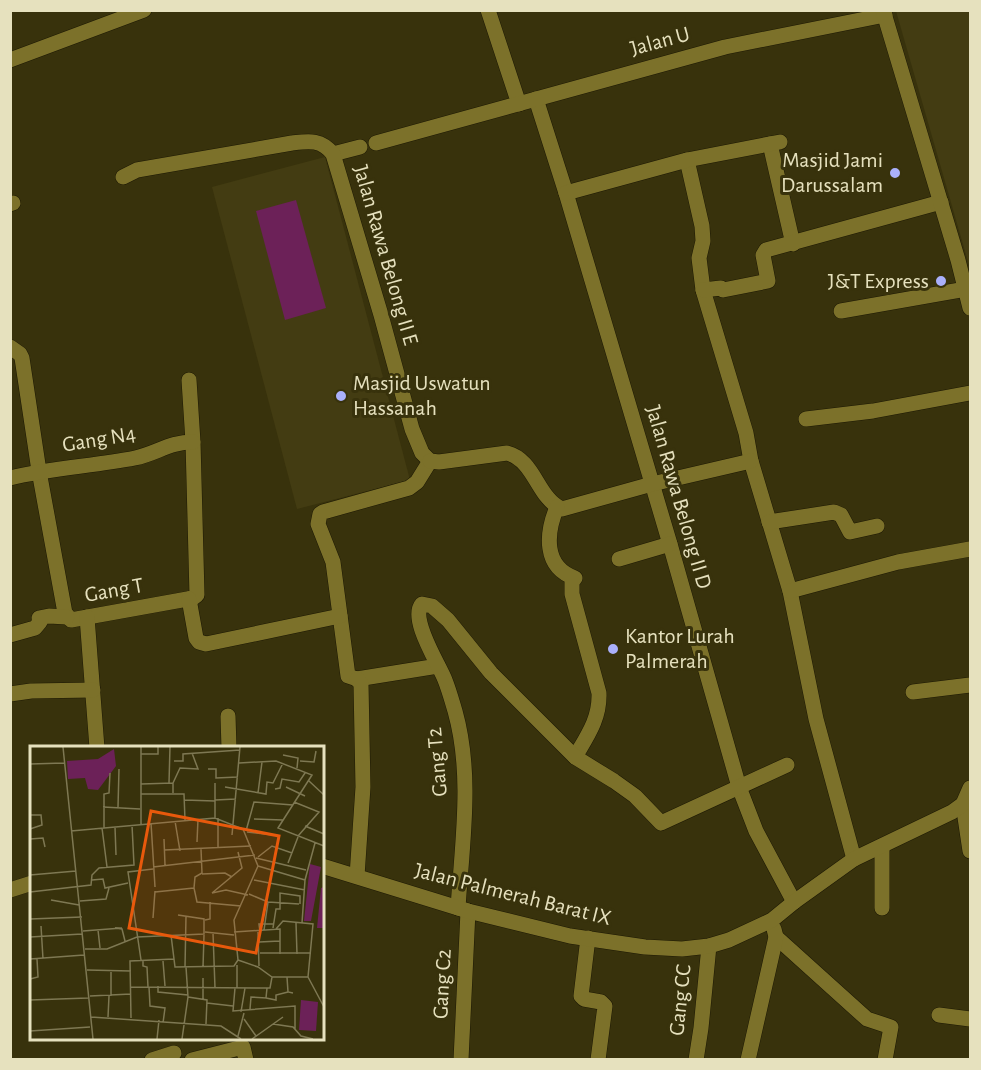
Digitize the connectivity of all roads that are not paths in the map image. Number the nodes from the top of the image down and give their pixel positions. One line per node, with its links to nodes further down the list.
1 (144, 10): 4 (street)
2 (488, 10): 6 (street)
3 (884, 13): 5 (street, Jalan U); 13 (street)
4 (10, 60)
5 (536, 99): 6 (street, Jalan U); 12 (street, Jalan Rawa Belong II D)
6 (519, 104): 7 (street)
7 (376, 143)
8 (360, 147): 9 (street, Jalan Rawa Belong II E)
9 (333, 154): 11 (street); 24 (street, Jalan Rawa Belong II E)
10 (687, 160): 12 (street); 14 (street); 16 (street)
11 (123, 177)
12 (566, 193): 28 (street, Jalan Rawa Belong II D)
13 (941, 202): 14 (street); 15 (street)
14 (793, 244): 16 (street)
15 (967, 284): 17 (street); 18 (street)
16 (703, 290): 25 (street)
17 (970, 308)
18 (841, 311)
19 (14, 352): 26 (street, Gang T)
20 (189, 380): 23 (street)
21 (970, 393): 22 (street)
22 (806, 419)
23 (193, 442): 26 (street, Gang N4); 36 (street)
24 (430, 461): 29 (street); 37 (street)
25 (751, 461): 28 (street); 30 (street)
26 (39, 471): 27 (street, Gang N4); 38 (street, Gang T)
27 (10, 478)
28 (652, 484): 29 (street); 32 (street, Jalan Rawa Belong II D)
29 (557, 507): 50 (street)
30 (769, 522): 31 (street); 35 (street)
31 (877, 526)
32 (670, 543): 34 (street); 52 (street, Jalan Rawa Belong II D)
33 (970, 549): 35 (street)
34 (619, 559)
35 (790, 591): 56 (street)
36 (189, 599): 37 (street); 39 (street, Gang T)
37 (339, 616): 42 (street)
38 (67, 617): 39 (street, Gang T); 40 (street)
39 (87, 617): 44 (street)
40 (10, 635)
41 (438, 666): 42 (street); 50 (street, Gang T2); 63 (street, Gang T2)
42 (357, 679): 58 (street)
43 (970, 685): 45 (street)
44 (93, 690): 46 (street); 48 (street)
45 (913, 692)
46 (10, 694)
47 (228, 716): 49 (street)
48 (97, 746)
49 (229, 746)
50 (575, 757): 52 (street)
51 (787, 765): 52 (street)
52 (739, 787): 61 (street, Jalan Rawa Belong II D)
53 (968, 796): 54 (street, Jalan Palmerah Barat IX); 55 (street)
54 (882, 846): 56 (street, Jalan Palmerah Barat IX); 62 (street)
55 (970, 851)
56 (854, 859): 61 (street, Jalan Palmerah Barat IX)
57 (324, 867): 58 (street, Jalan Palmerah Barat IX)
58 (357, 876): 63 (street, Jalan Palmerah Barat IX)
59 (30, 884): 60 (street)
60 (10, 890)
61 (794, 902): 64 (street, Jalan Palmerah Barat IX)
62 (882, 908)
63 (463, 910): 66 (street, Jalan Palmerah Barat IX); 74 (street, Gang C2)
64 (772, 920): 65 (street); 67 (street, Jalan Palmerah Barat IX)
65 (776, 937): 77 (street); 78 (street)
66 (588, 938): 67 (street, Jalan Palmerah Barat IX); 75 (street)
67 (709, 946): 76 (street, Gang CC)
68 (939, 1015): 69 (street)
69 (970, 1020)
70 (173, 1050): 72 (street)
71 (244, 1053): 73 (street)
72 (152, 1059)
73 (192, 1059)
74 (461, 1059)
75 (598, 1059)
76 (696, 1059)
77 (748, 1059)
78 (885, 1059)

